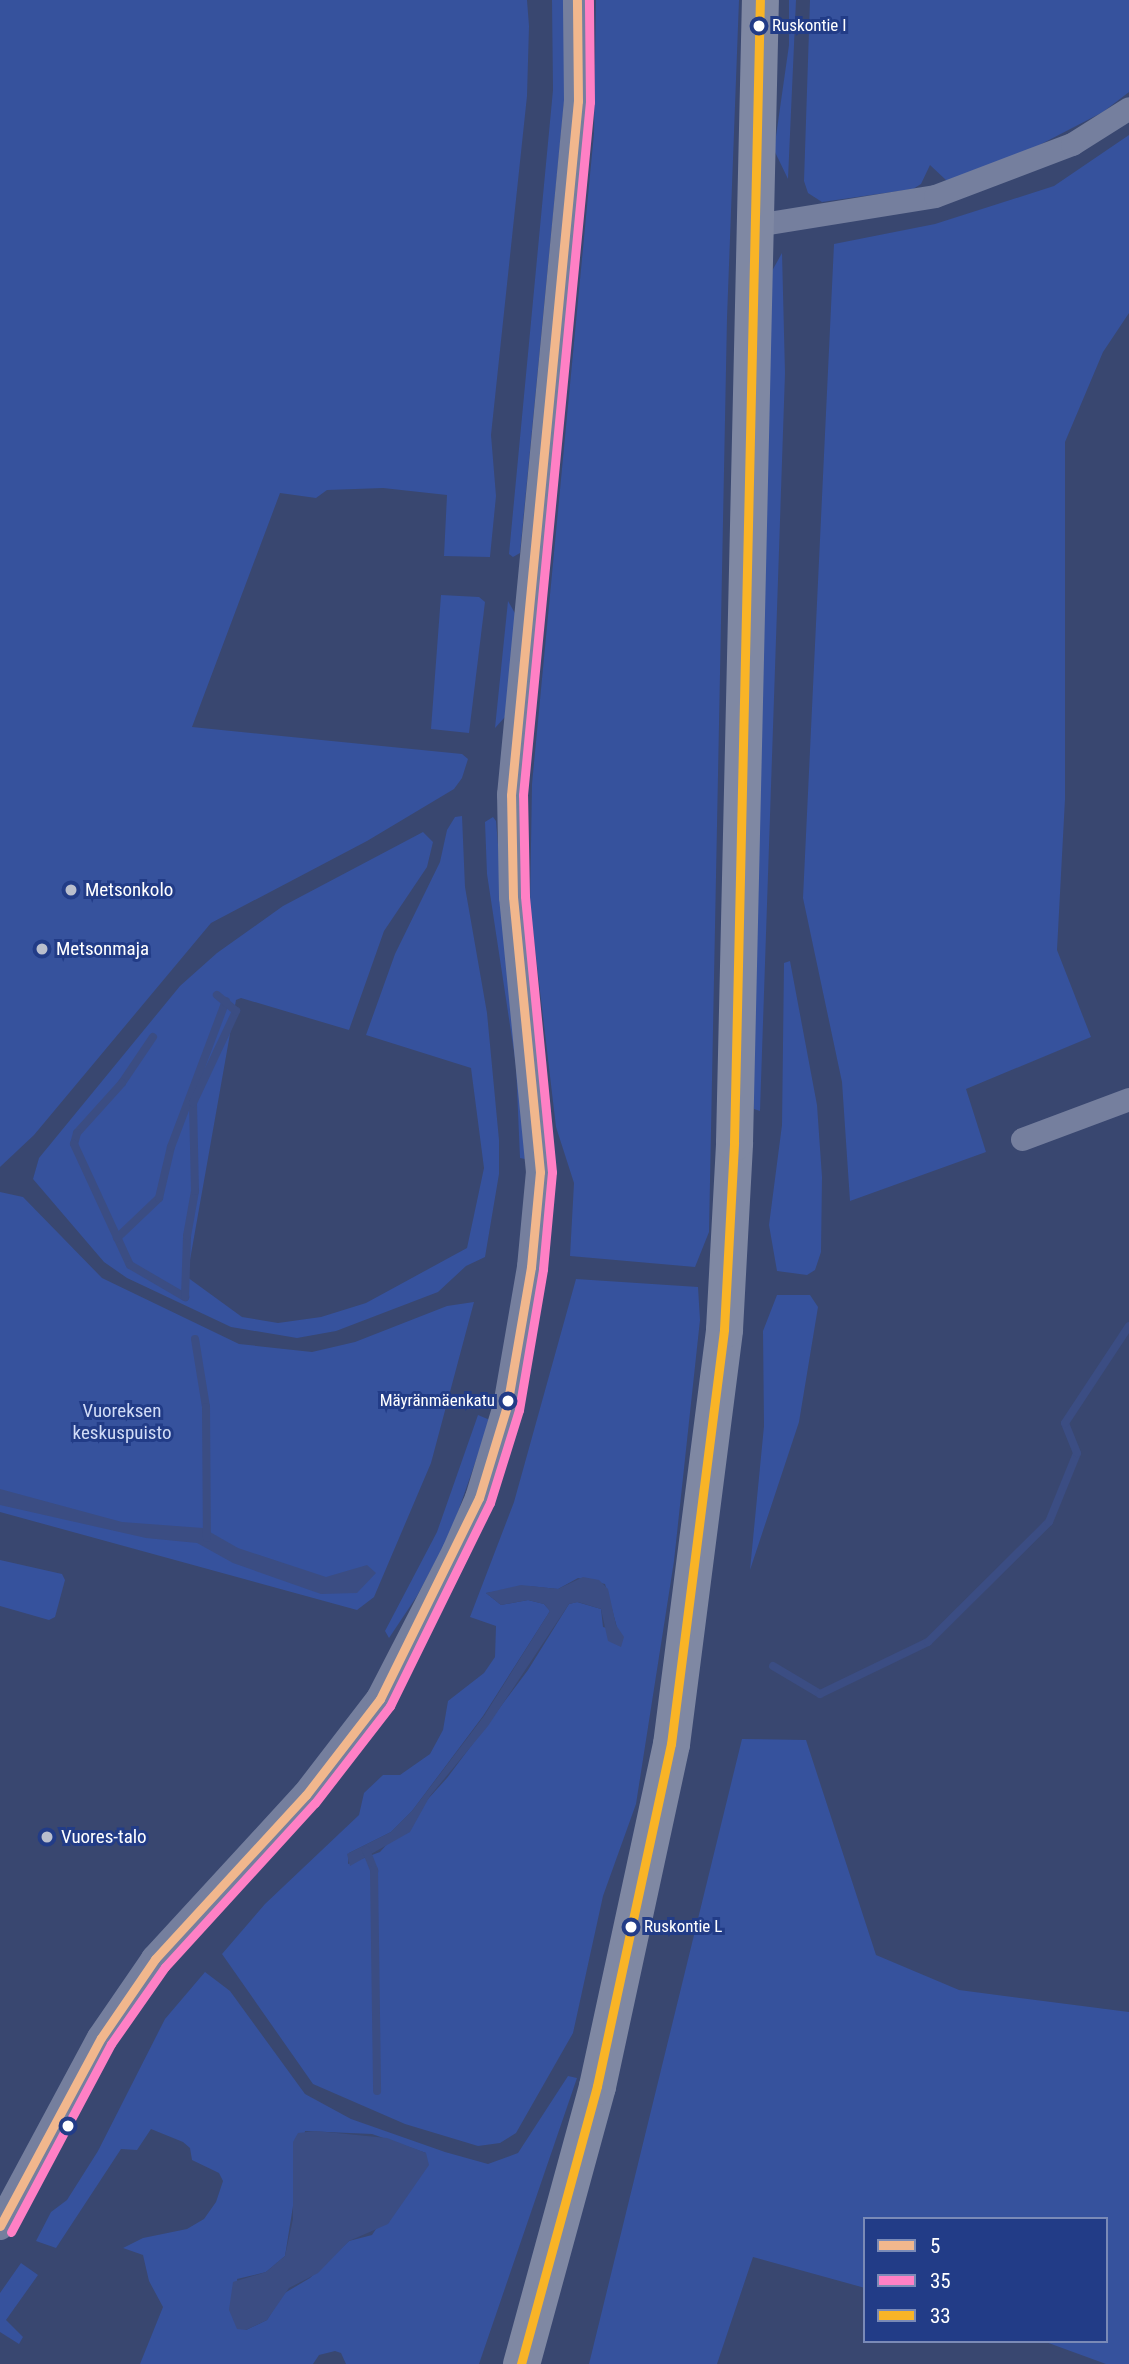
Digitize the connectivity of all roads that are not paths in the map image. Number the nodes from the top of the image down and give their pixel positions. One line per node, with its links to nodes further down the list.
1 (577, 0): 7 (street)
2 (760, 0): 4 (main road)
3 (1129, 108): 4 (street)
4 (756, 225): 8 (main road)
5 (1129, 1099): 6 (street)
6 (1022, 1139)
7 (0, 2226)
8 (521, 2364)

